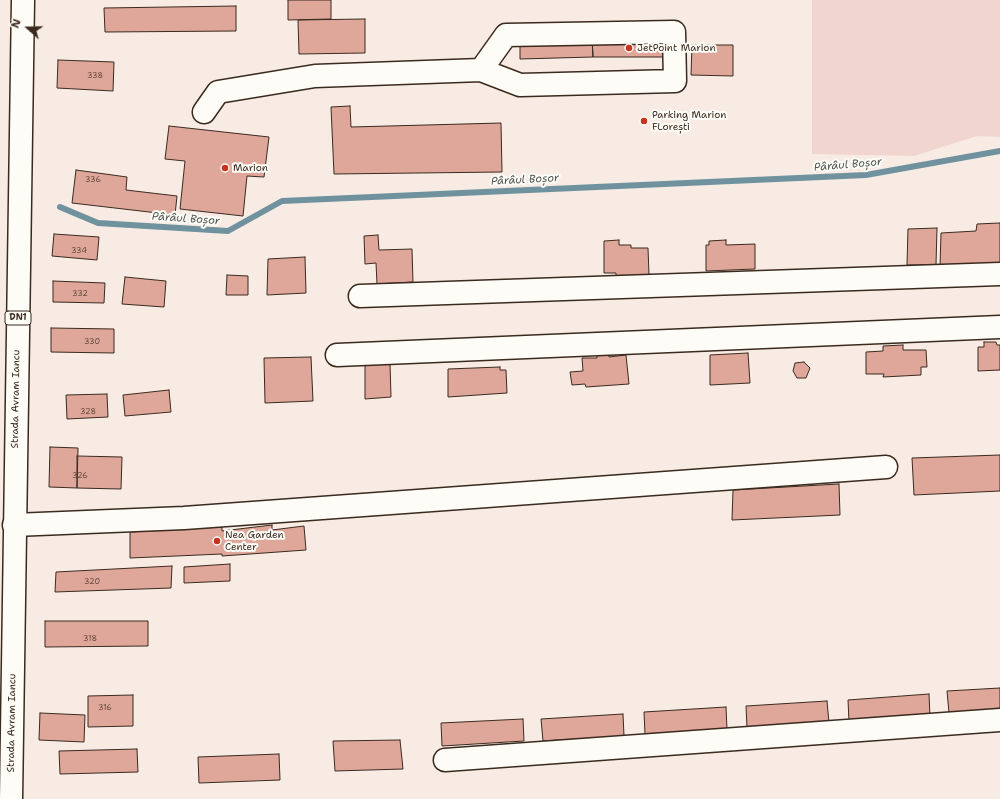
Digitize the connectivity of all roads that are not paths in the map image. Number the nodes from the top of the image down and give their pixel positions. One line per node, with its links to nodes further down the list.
1 (23, 0): 9 (main road, Strada Avram Iancu / DN1)
2 (481, 70): 2 (main road); 3 (main road)
3 (204, 112)
4 (1000, 274): 5 (main road)
5 (360, 296)
6 (1000, 327): 7 (main road)
7 (337, 355)
8 (886, 467): 9 (main road)
9 (14, 525): 12 (main road, Strada Avram Iancu / DN1)
10 (1000, 720): 11 (main road)
11 (445, 760)
12 (11, 799)

